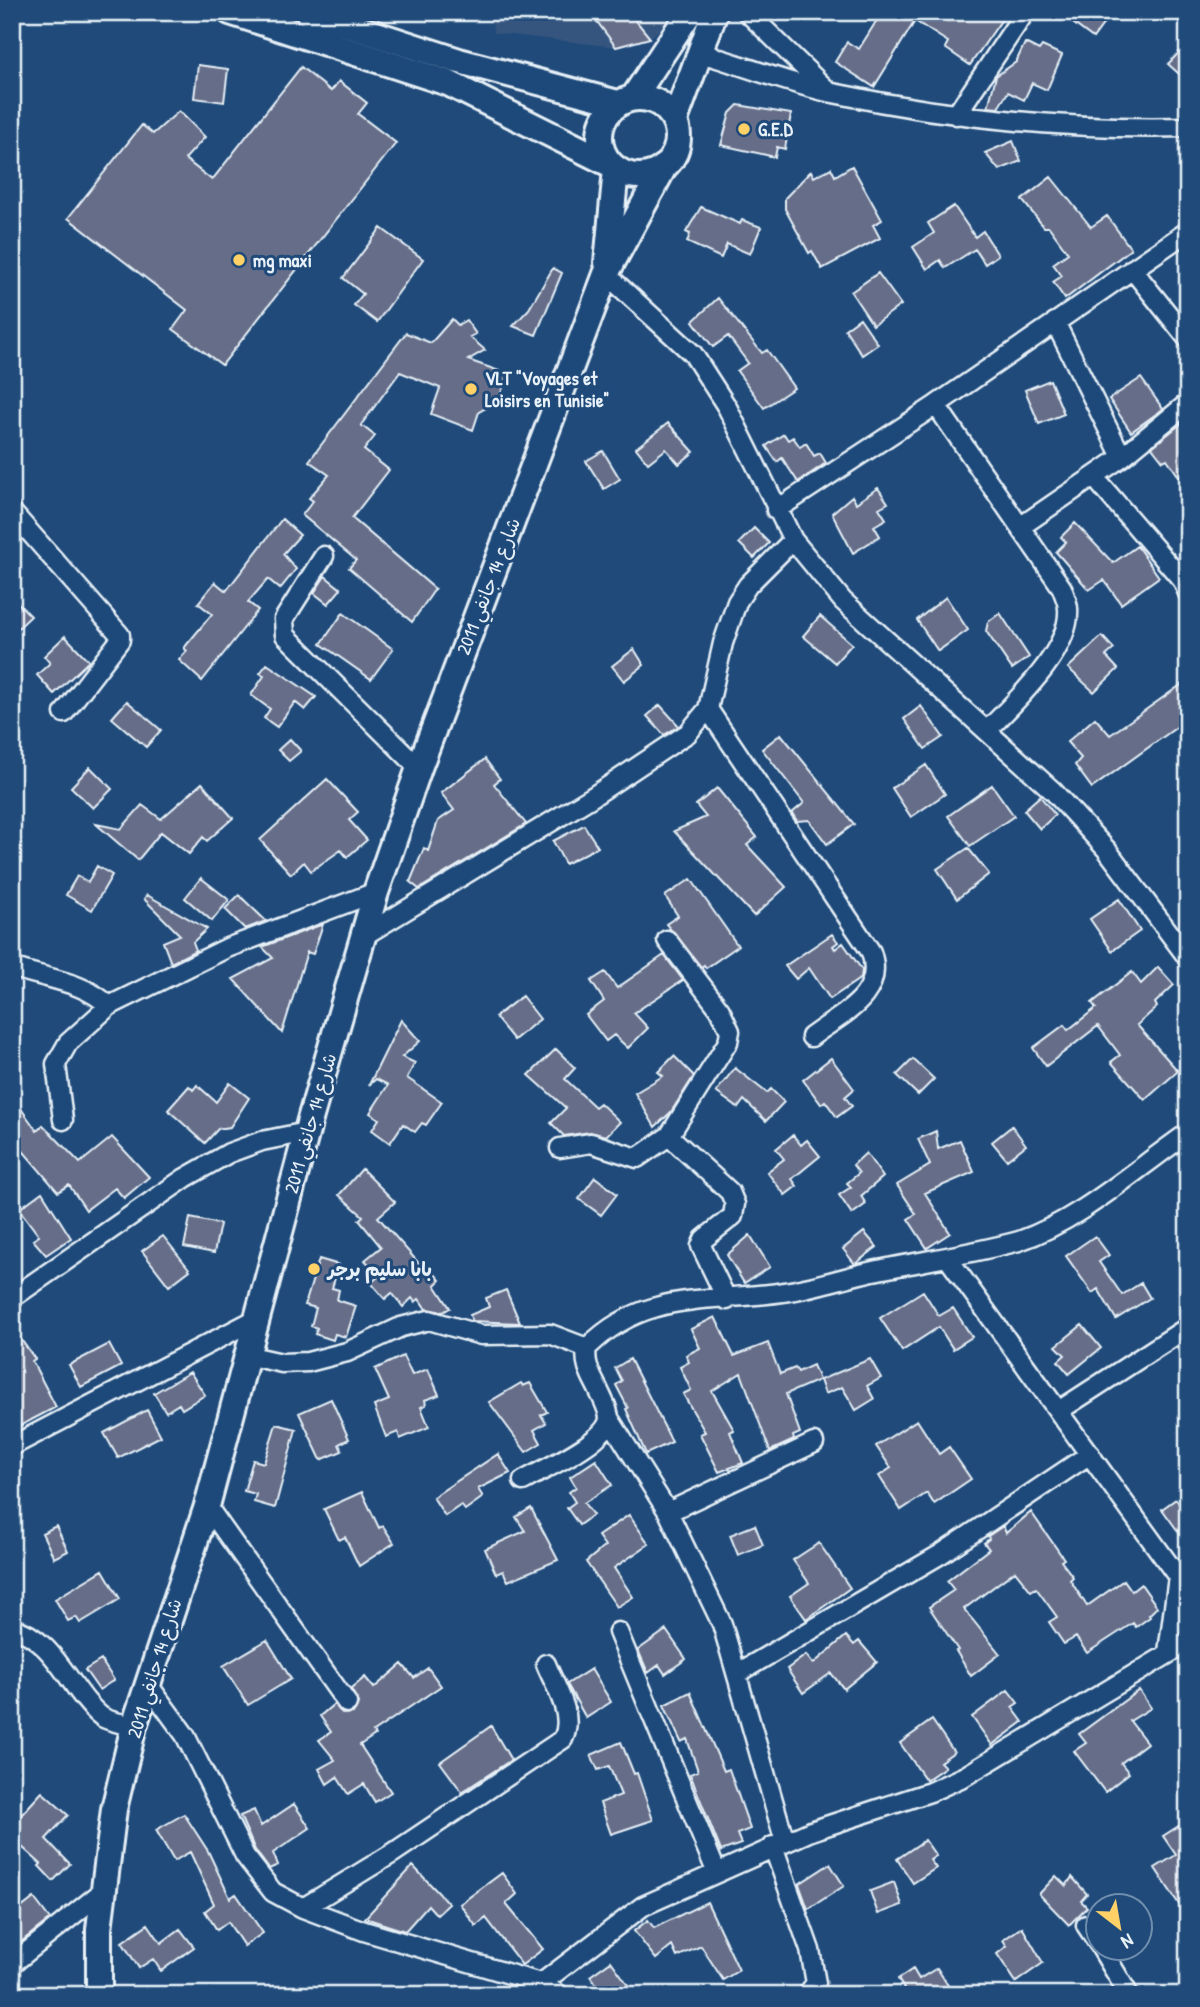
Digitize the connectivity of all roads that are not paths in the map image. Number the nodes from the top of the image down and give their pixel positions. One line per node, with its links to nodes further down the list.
1 (230, 12): 8 (main road)
2 (308, 12): 8 (main road)
3 (690, 12): 10 (main road)
4 (715, 12): 7 (main road)
5 (747, 12): 9 (street)
6 (1025, 12): 11 (street)
7 (701, 53): 9 (street); 12 (main road)
8 (453, 72): 10 (main road); 14 (main road)
9 (831, 93): 11 (street)
10 (626, 101): 12 (main road); 14 (main road)
11 (956, 115): 13 (street)
12 (675, 120): 15 (main road)
13 (1188, 127)
14 (613, 167): 15 (main road); 18 (main road, شارع 14 جانفي 2011)
15 (663, 169): 18 (main road, شارع 14 جانفي 2011)
16 (1188, 231): 17 (street)
17 (1132, 269): 19 (street); 20 (street)
18 (606, 274): 25 (street); 34 (main road, شارع 14 جانفي 2011)
19 (1055, 322): 22 (street); 23 (street)
20 (1188, 340)
21 (1188, 403): 23 (street)
22 (936, 405): 25 (street); 27 (street)
23 (1122, 457): 24 (street)
24 (1094, 477): 27 (street); 30 (street)
25 (776, 510): 28 (street)
26 (12, 512): 32 (street)
27 (1020, 527): 33 (street)
28 (793, 540): 31 (street); 33 (street)
29 (324, 556): 34 (street)
30 (1186, 585)
31 (708, 709): 36 (street); 41 (street)
32 (64, 713)
33 (987, 731): 38 (street)
34 (419, 768): 35 (main road, شارع 14 جانفي 2011)
35 (376, 892): 36 (main road, شارع 14 جانفي 2011); 40 (street)
36 (365, 935): 43 (main road, شارع 14 جانفي 2011)
37 (667, 940): 45 (street)
38 (1188, 958)
39 (12, 967): 40 (street)
40 (109, 1006): 42 (street)
41 (811, 1037)
42 (63, 1120)
43 (307, 1132): 48 (street); 50 (main road, شارع 14 جانفي 2011)
44 (1188, 1133): 47 (street)
45 (668, 1136): 46 (street); 49 (street)
46 (559, 1148)
47 (947, 1257): 49 (street); 54 (street)
48 (12, 1298)
49 (727, 1300): 52 (street)
50 (256, 1319): 53 (main road, شارع 14 جانفي 2011); 57 (street)
51 (1188, 1327): 54 (street)
52 (587, 1348): 53 (street); 55 (street)
53 (246, 1355): 60 (main road, شارع 14 جانفي 2011)
54 (1060, 1410): 58 (street)
55 (609, 1418): 59 (street); 61 (street)
56 (814, 1443): 61 (street)
57 (12, 1446)
58 (1090, 1454): 62 (street); 68 (street)
59 (523, 1480)
60 (207, 1506): 69 (main road, شارع 14 جانفي 2011); 70 (street)
61 (668, 1512): 68 (street)
62 (1183, 1580): 66 (street)
63 (12, 1628): 71 (street)
64 (618, 1632): 73 (street)
65 (1188, 1642): 66 (street)
66 (1168, 1652): 72 (street)
67 (546, 1664): 75 (street)
68 (738, 1673): 72 (street)
69 (147, 1683): 71 (main road, شارع 14 جانفي 2011); 75 (street)
70 (347, 1703)
71 (134, 1726): 74 (main road, شارع 14 جانفي 2011)
72 (779, 1844): 73 (street); 82 (street)
73 (716, 1871): 78 (street)
74 (103, 1891): 77 (street); 79 (main road, شارع 14 جانفي 2011)
75 (303, 1908): 78 (street)
76 (1109, 1962): 83 (street)
77 (12, 1964)
78 (540, 1983): 80 (street); 81 (street)
79 (99, 1995)
80 (526, 1995)
81 (560, 1995)
82 (807, 1995)
83 (1129, 1995)

